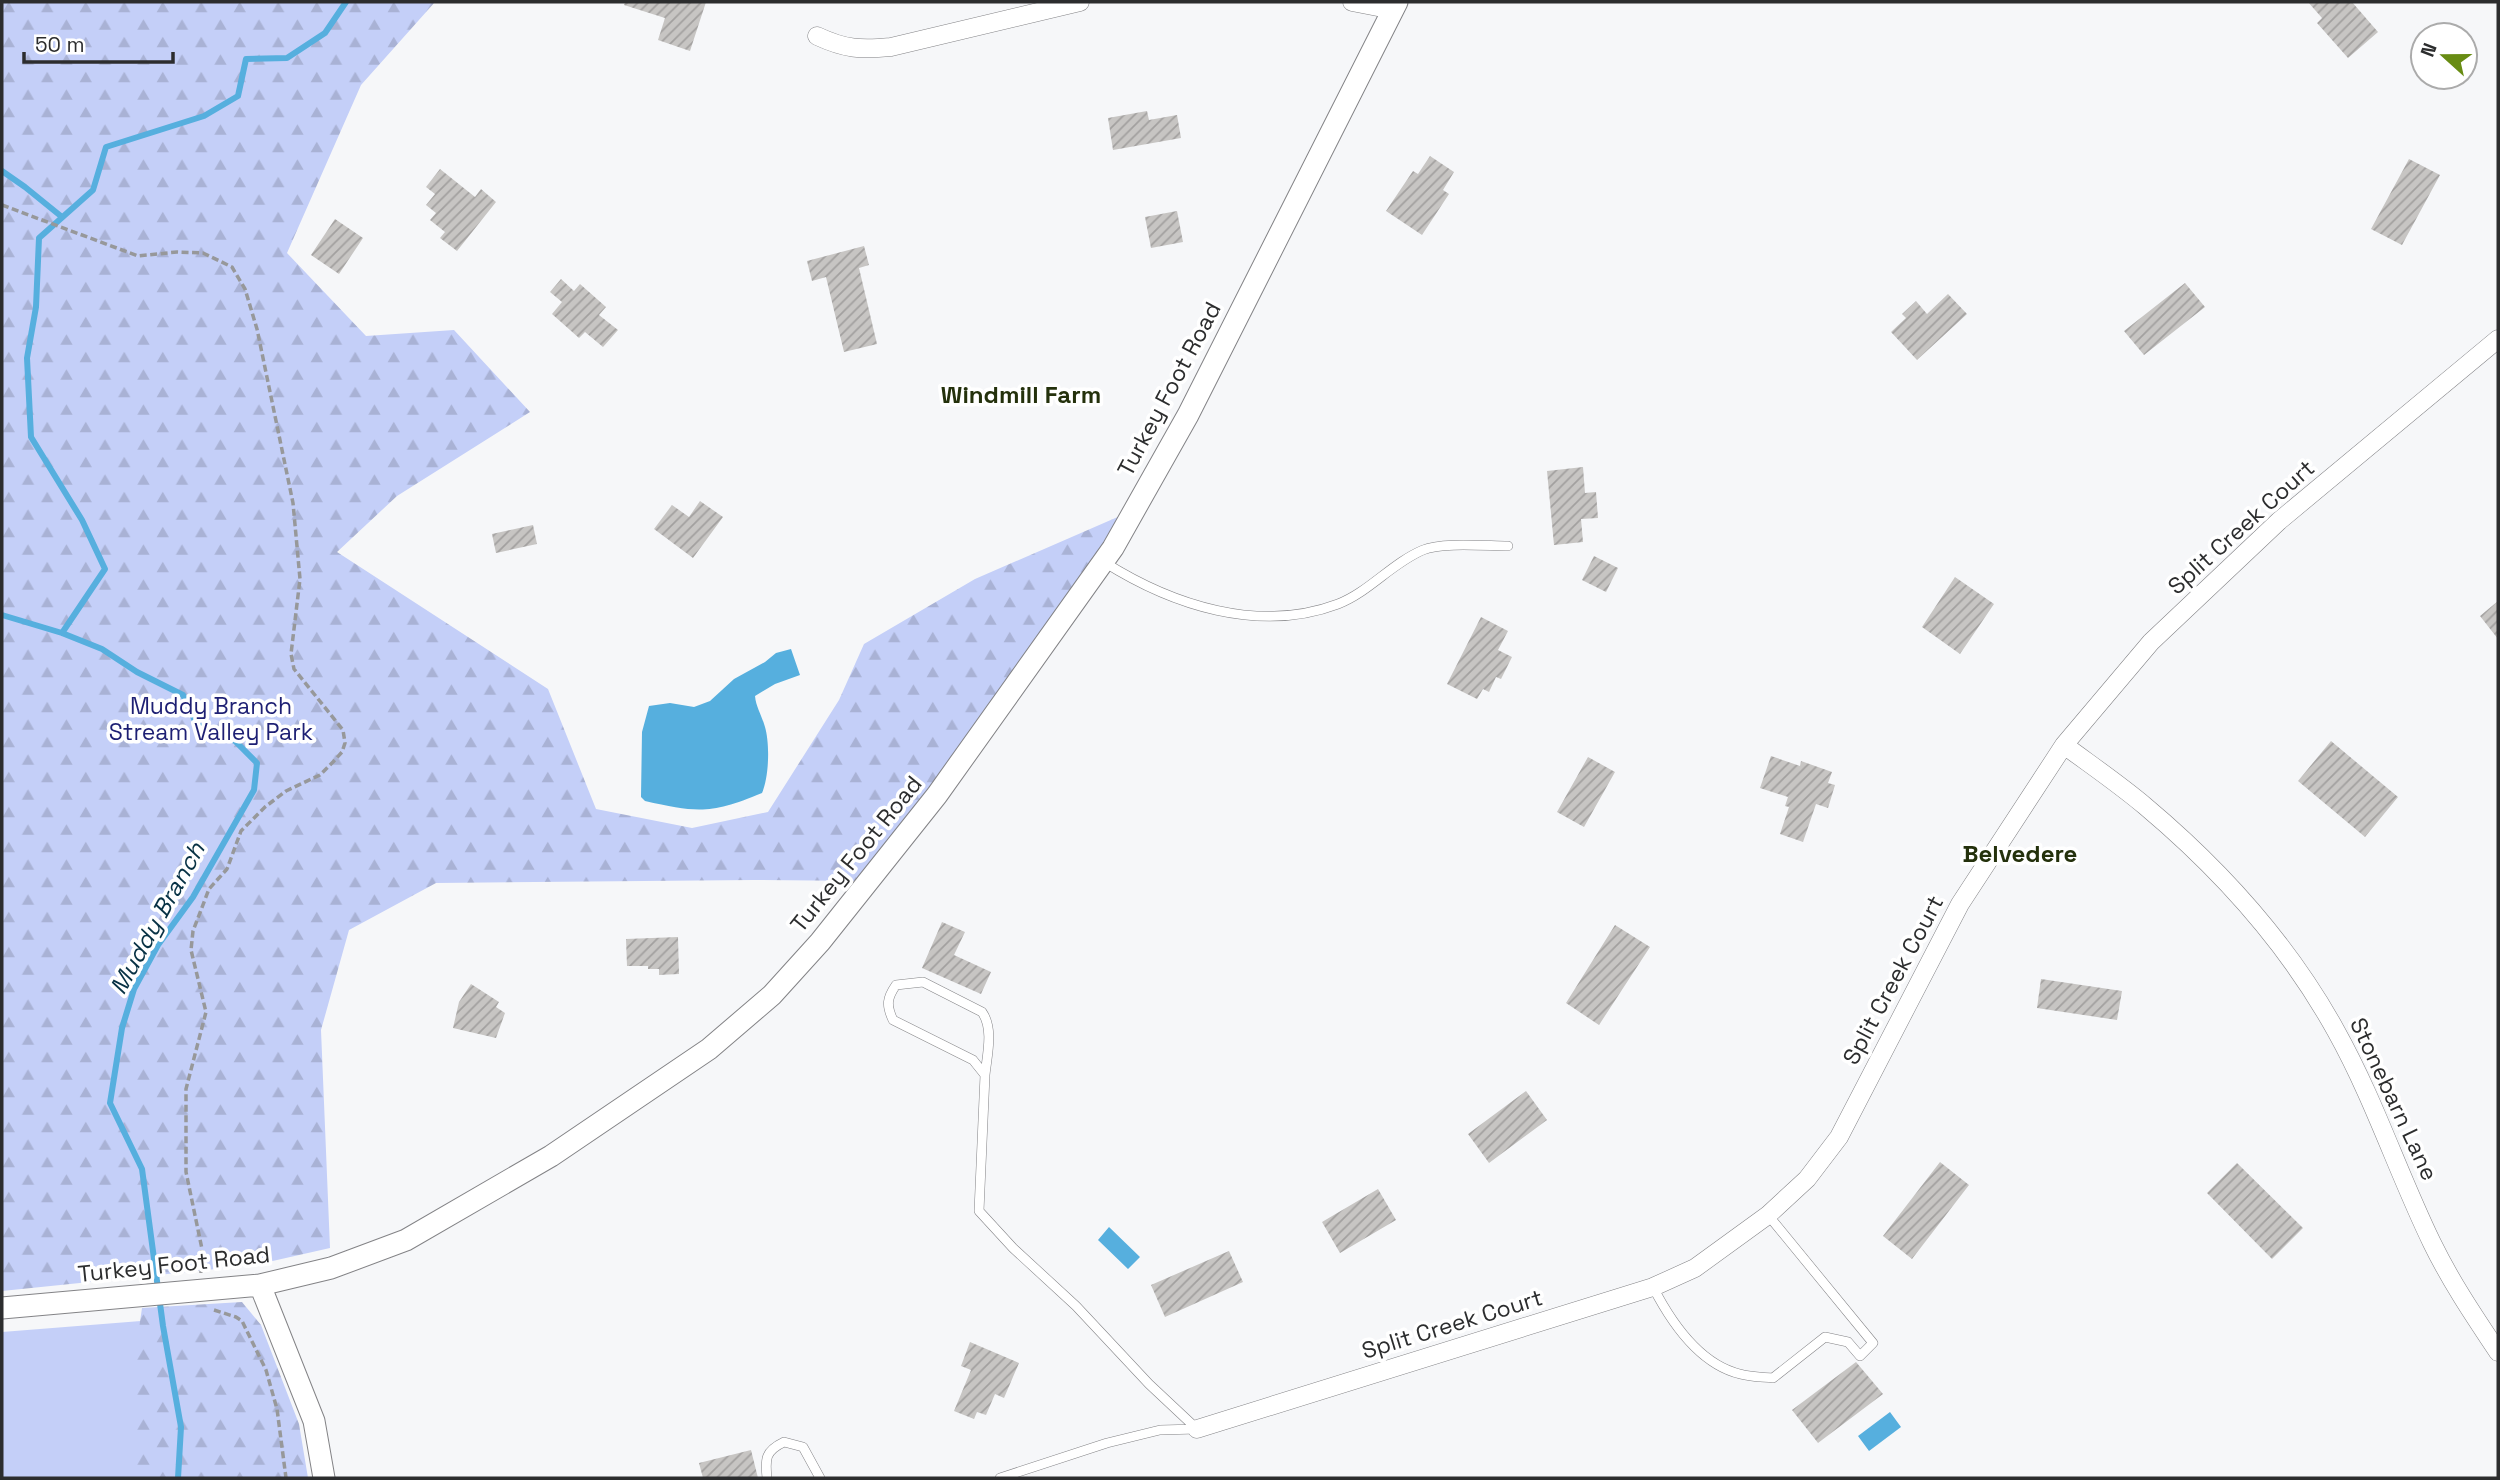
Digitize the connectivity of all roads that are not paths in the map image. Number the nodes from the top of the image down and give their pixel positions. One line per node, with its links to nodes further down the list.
1 (1080, 2): 4 (street)
2 (1352, 2): 3 (street)
3 (1395, 6): 7 (street, Turkey Foot Road)
4 (817, 36)
5 (2498, 340): 8 (street, Split Creek Court)
6 (1508, 546): 7 (lane)
7 (1103, 562): 11 (street, Turkey Foot Road)
8 (2064, 745): 10 (street, Split Creek Court); 14 (street, Stonebarn Lane)
9 (985, 1075): 9 (lane); 15 (lane)
10 (1768, 1215): 12 (street, Split Creek Court); 12 (lane)
11 (260, 1285): 13 (street, Turkey Foot Road); 16 (street)
12 (1653, 1287): 15 (street, Split Creek Court)
13 (2, 1308)
14 (2498, 1352)
15 (1197, 1429): 19 (lane)
16 (324, 1478)
17 (767, 1478): 18 (lane)
18 (820, 1478)
19 (1000, 1478)

